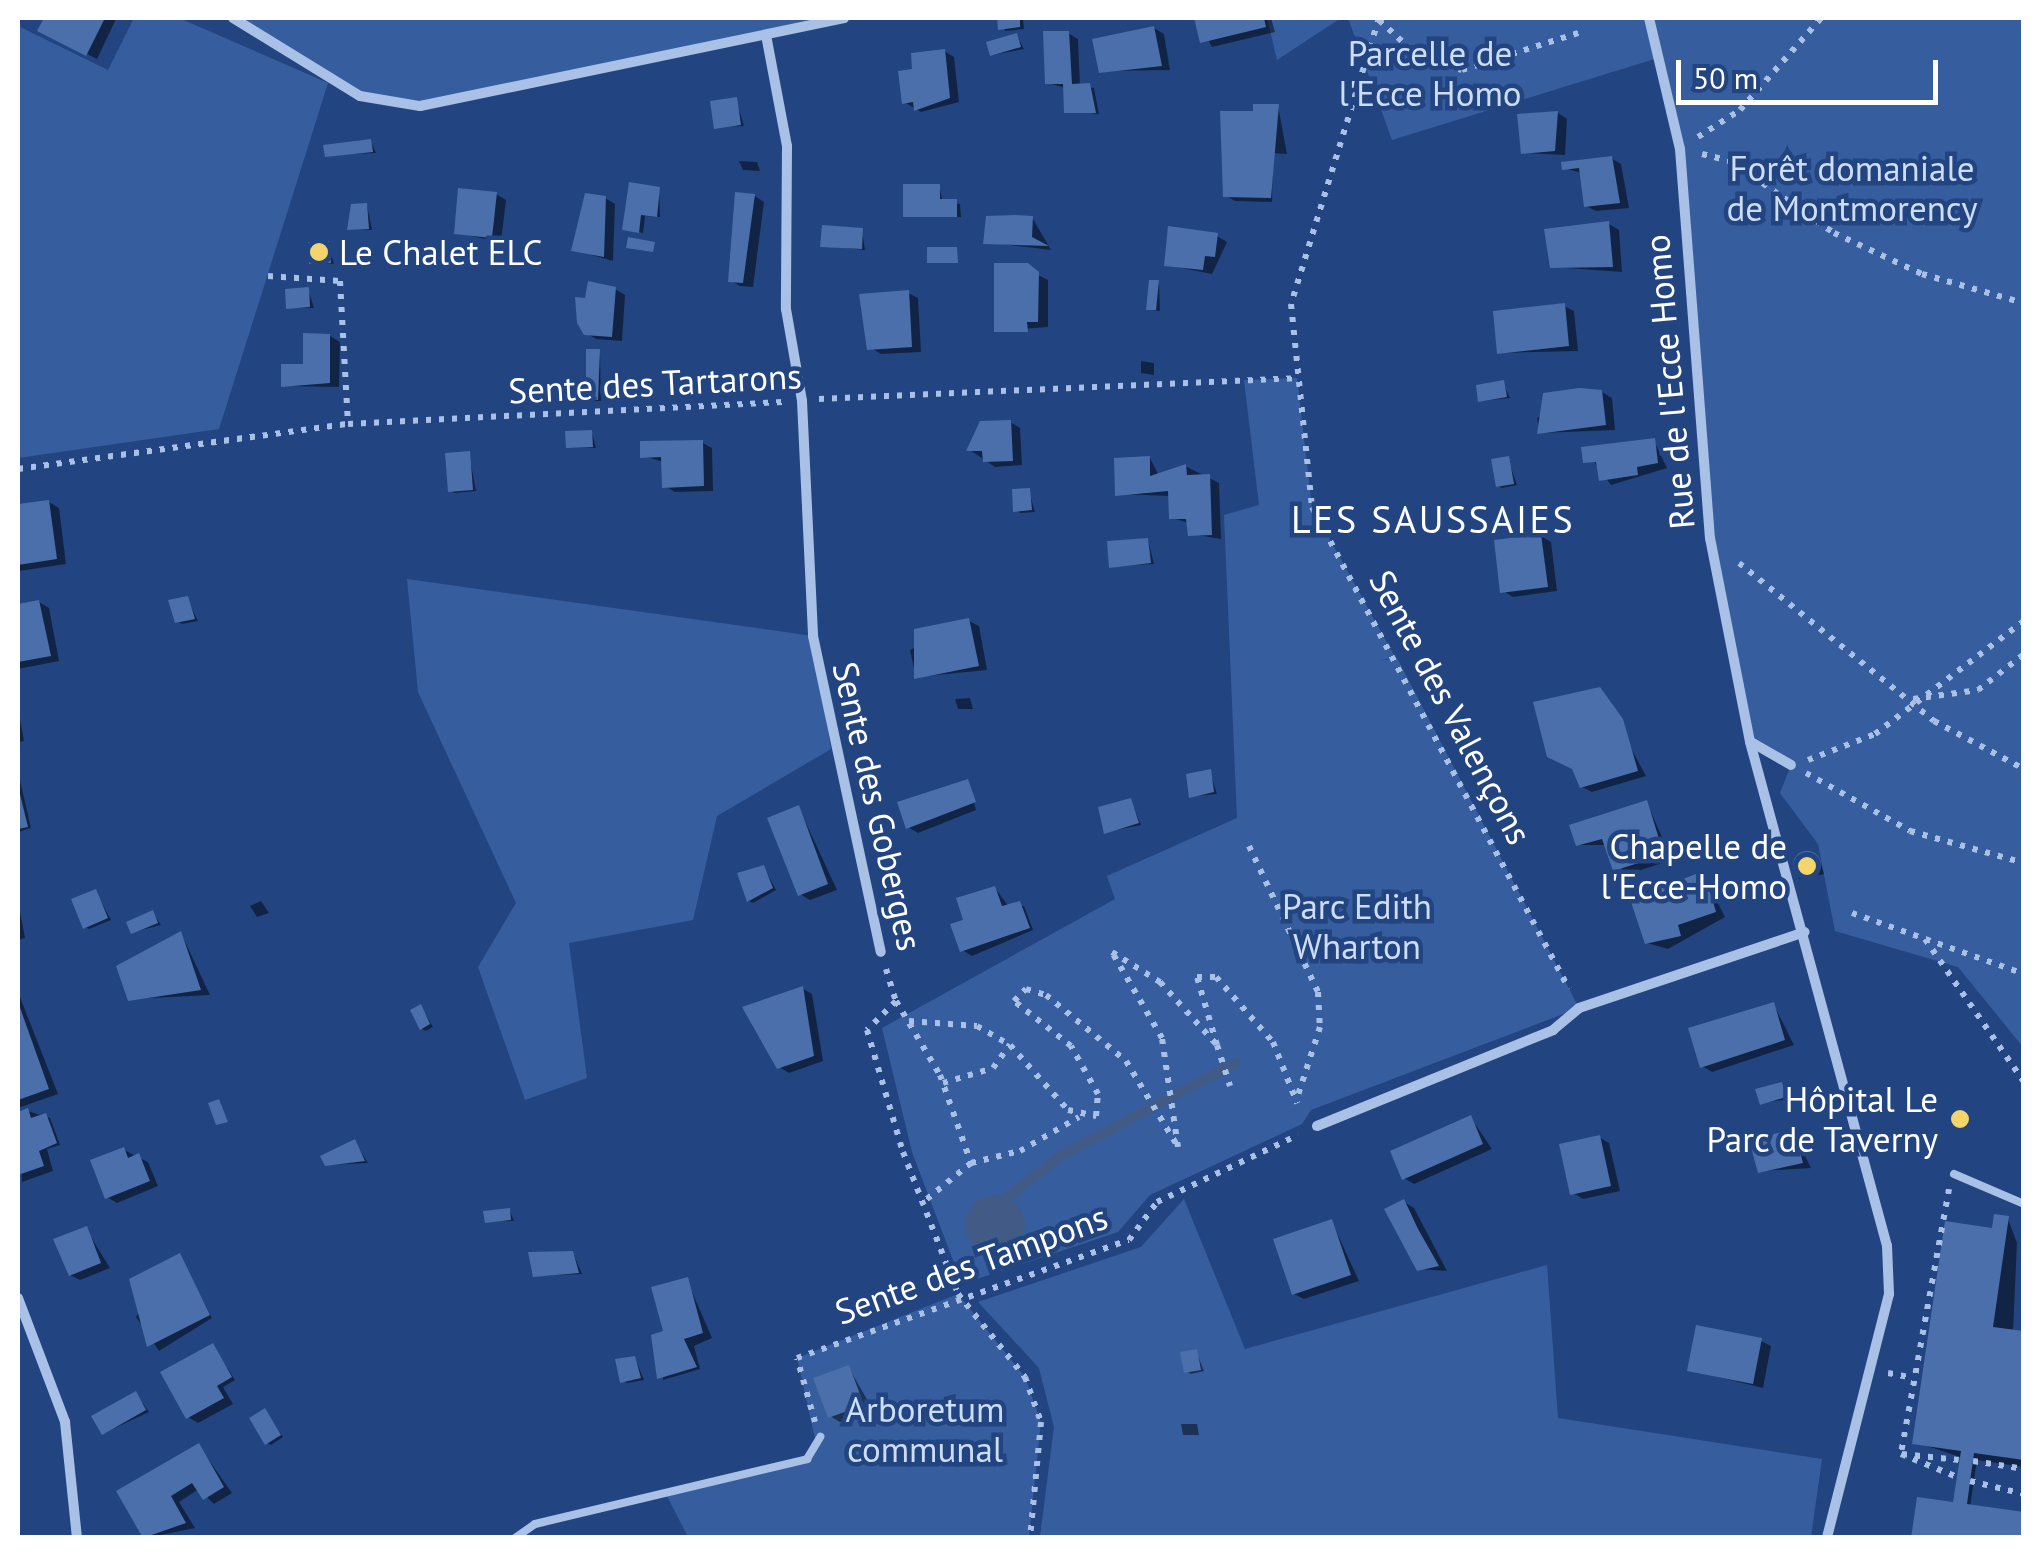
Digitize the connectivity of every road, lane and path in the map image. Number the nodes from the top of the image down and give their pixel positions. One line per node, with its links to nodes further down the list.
1 (234, 18): 7 (street)
2 (844, 18): 7 (street)
3 (1379, 18): 6 (path); 11 (path, Sente des Valençons)
4 (1650, 18): 8 (street, Rue de l'Ecce Homo)
5 (1822, 18): 8 (path)
6 (1584, 31)
7 (766, 35): 12 (street, Sente des Goberges)
8 (1680, 148): 10 (path); 15 (street, Rue de l'Ecce Homo)
9 (268, 276): 13 (path)
10 (2024, 303)
11 (1297, 378): 12 (path, Sente des Tartarons); 30 (path, Sente des Valençons)
12 (802, 401): 13 (path, Sente des Tartarons); 27 (street, Sente des Goberges)
13 (348, 424): 14 (path, Sente des Tartarons)
14 (18, 470)
15 (1710, 540): 18 (path); 19 (street, Rue de l'Ecce Homo)
16 (2024, 622): 18 (path)
17 (2024, 654): 18 (path)
18 (1912, 699): 20 (path); 21 (path)
19 (1750, 742): 20 (street); 25 (street, Rue de l'Ecce Homo)
20 (1792, 765): 23 (path)
21 (2024, 769)
22 (1249, 846): 37 (path)
23 (2024, 863)
24 (1852, 913): 26 (path)
25 (1806, 932): 30 (street); 57 (street, Rue de l'Ecce Homo)
26 (1925, 939): 28 (path); 34 (path)
27 (881, 952): 29 (path, Sente des Goberges)
28 (2024, 974)
29 (896, 1001): 31 (path); 42 (path, Sente des Goberges)
30 (1579, 1008): 39 (street)
31 (908, 1020): 33 (path); 35 (path)
32 (1218, 1044): 36 (path); 37 (path); 38 (path)
33 (1010, 1045): 35 (path); 38 (path)
34 (2024, 1082)
35 (943, 1083): 40 (path)
36 (1230, 1086)
37 (1297, 1103): 39 (path)
38 (1080, 1116): 40 (path)
39 (1317, 1126): 44 (path, Sente des Tampons)
40 (971, 1163): 42 (path)
41 (1954, 1174): 43 (lane); 47 (path)
42 (922, 1203): 44 (path, Sente des Goberges)
43 (2024, 1204)
44 (958, 1294): 46 (path, Sente des Tampons); 56 (path, Sente des Goberges)
45 (18, 1298): 54 (street)
46 (820, 1437): 55 (lane)
47 (1901, 1454): 48 (path); 51 (path)
48 (1960, 1460)
49 (1973, 1461): 50 (path)
50 (2024, 1469)
51 (1957, 1476)
52 (1970, 1481): 53 (path)
53 (2024, 1494)
54 (77, 1538)
55 (515, 1538)
56 (1030, 1538)
57 (1827, 1538)

